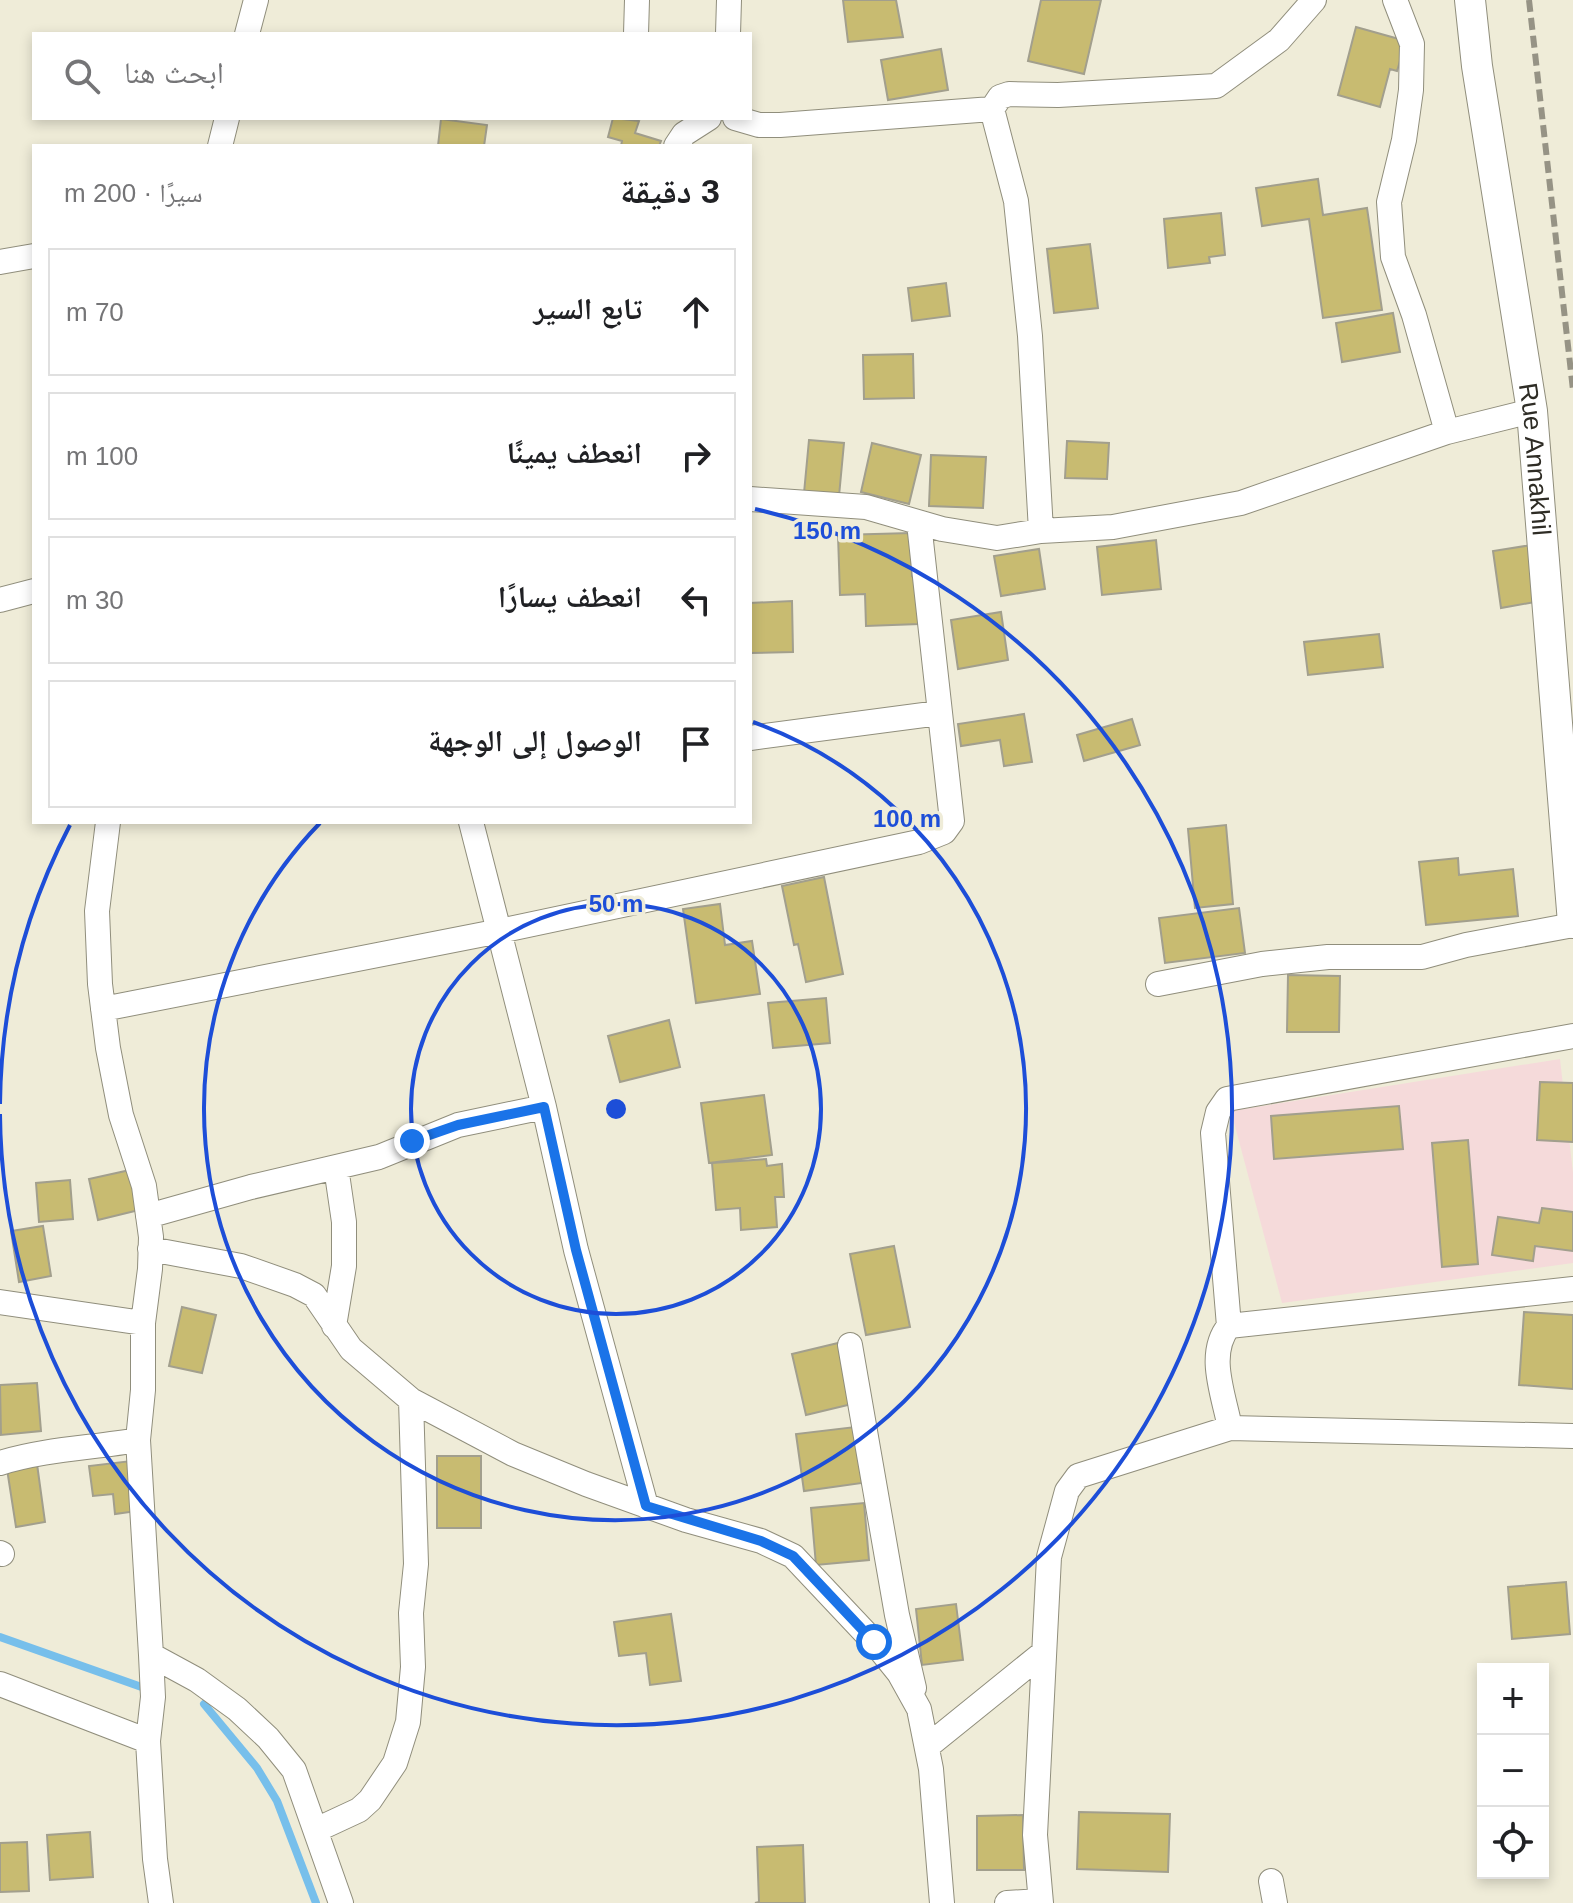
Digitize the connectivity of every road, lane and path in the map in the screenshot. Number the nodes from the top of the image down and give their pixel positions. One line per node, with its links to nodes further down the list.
1 (256, 0): 7 (street)
2 (637, 0): 8 (street)
3 (729, 0): 9 (street)
4 (1314, 0): 10 (street)
5 (1395, 0): 19 (street)
6 (1470, 0): 18 (street, Rue Annakhil)
7 (248, 32)
8 (636, 32)
9 (728, 32)
10 (992, 109): 13 (street); 22 (street)
11 (226, 120): 15 (street)
12 (705, 120): 14 (street)
13 (742, 120)
14 (679, 133)
15 (220, 144)
16 (32, 256): 17 (street)
17 (0, 262)
18 (1532, 411): 19 (street); 29 (street, Rue Annakhil)
19 (1447, 432): 22 (street)
20 (752, 499): 21 (street)
21 (919, 523): 22 (street); 25 (street)
22 (1041, 531)
23 (32, 592): 24 (street)
24 (0, 600)
25 (939, 713): 26 (street); 30 (street)
26 (752, 738)
27 (108, 824): 32 (street)
28 (472, 824): 30 (street)
29 (1573, 924): 31 (street)
30 (500, 931): 32 (street); 34 (street)
31 (1158, 984)
32 (103, 1009): 36 (street)
33 (1573, 1036): 42 (street)
34 (544, 1107): 35 (street); 49 (street)
35 (336, 1167): 36 (street); 41 (street)
36 (148, 1216): 37 (street)
37 (150, 1249): 40 (street); 41 (street)
38 (1573, 1289): 42 (street)
39 (0, 1302): 40 (street)
40 (143, 1323): 47 (street)
41 (334, 1326): 44 (street)
42 (1229, 1326): 45 (street)
43 (850, 1345): 53 (street)
44 (411, 1400): 49 (street); 56 (street)
45 (1230, 1428): 46 (street); 50 (street)
46 (1573, 1436)
47 (138, 1440): 48 (street); 51 (street)
48 (0, 1463)
49 (646, 1506): 53 (street)
50 (1043, 1653): 55 (street); 57 (street)
51 (151, 1655): 54 (street); 56 (street)
52 (0, 1684): 54 (street)
53 (919, 1709): 55 (street)
54 (148, 1741): 58 (street)
55 (928, 1746): 60 (street)
56 (316, 1830): 59 (street)
57 (1040, 1902): 61 (street)
58 (161, 1903)
59 (341, 1903)
60 (942, 1903)
61 (1007, 1903)

